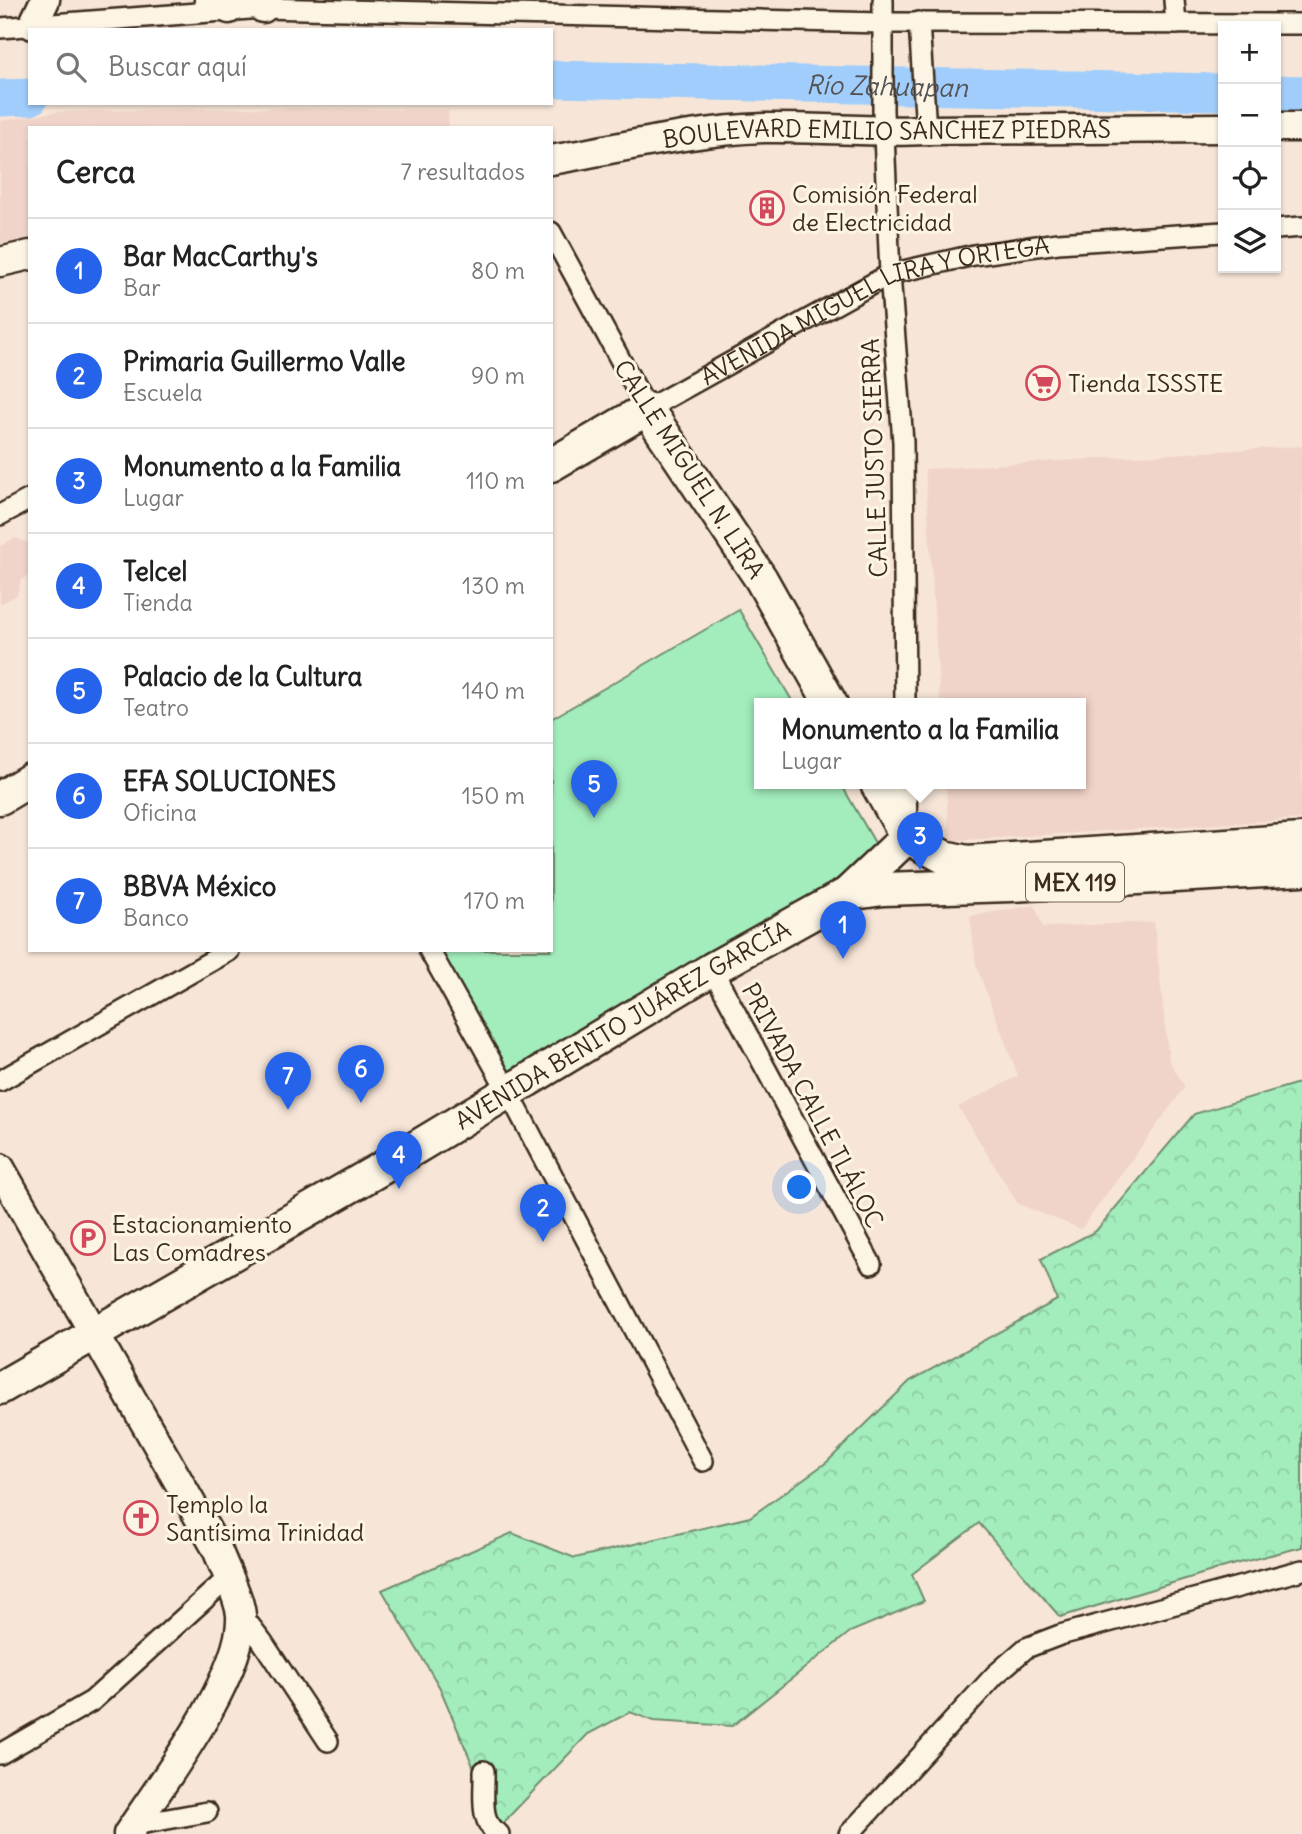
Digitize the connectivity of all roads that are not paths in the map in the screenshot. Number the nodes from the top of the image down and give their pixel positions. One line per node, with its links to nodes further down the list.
1 (45, 0): 10 (street)
2 (883, 0): 12 (street, CALLE JUSTO SIERRA)
3 (1174, 0): 8 (street)
4 (219, 4): 5 (street); 10 (street)
5 (262, 4): 6 (street)
6 (466, 7): 12 (street)
7 (919, 22): 8 (street); 12 (street); 13 (street)
8 (1176, 24): 9 (street)
9 (1302, 24)
10 (33, 25): 11 (street)
11 (0, 29)
12 (883, 33): 14 (street, CALLE JUSTO SIERRA)
13 (925, 118): 14 (street, BOULEVARD EMILIO SÁNCHEZ PIEDRAS); 17 (street, BOULEVARD EMILIO SÁNCHEZ PIEDRAS)
14 (884, 122): 18 (street, BOULEVARD EMILIO SÁNCHEZ PIEDRAS); 23 (street, CALLE JUSTO SIERRA)
15 (1281, 127): 16 (street)
16 (1302, 127)
17 (1218, 128)
18 (553, 160)
19 (1302, 227): 20 (street)
20 (1281, 229)
21 (1218, 232): 23 (street, AVENIDA MIGUEL LIRA Y ORTEGA)
22 (553, 236): 24 (street, CALLE MIGUEL N. LIRA)
23 (890, 274): 24 (street, AVENIDA MIGUEL LIRA Y ORTEGA); 29 (street, CALLE JUSTO SIERRA)
24 (647, 409): 25 (main road, AVENIDA MIGUEL LIRA Y ORTEGA); 28 (main road, CALLE MIGUEL N. LIRA)
25 (553, 464)
26 (28, 500): 27 (street)
27 (0, 515)
28 (828, 698)
29 (905, 698)
30 (28, 781): 33 (main road)
31 (880, 789): 34 (main road)
32 (906, 789): 34 (street)
33 (0, 798)
34 (907, 837): 35 (main road, MEX 119); 37 (main road, AVENIDA BENITO JUÁREZ GARCÍA / MEX 119)
35 (1302, 841)
36 (1302, 869): 37 (main road, MEX 119)
37 (847, 894): 40 (main road, AVENIDA BENITO JUÁREZ GARCÍA / MEX 119)
38 (227, 952): 41 (street)
39 (430, 952): 42 (street)
40 (712, 969): 42 (main road, AVENIDA BENITO JUÁREZ GARCÍA / MEX 119); 44 (street, PRIVADA CALLE TLÁLOC)
41 (0, 1081)
42 (509, 1093): 45 (main road, AVENIDA BENITO JUÁREZ GARCÍA / MEX 119); 47 (street)
43 (0, 1168): 45 (street)
44 (871, 1264)
45 (93, 1334): 46 (main road, AVENIDA BENITO JUÁREZ GARCÍA / MEX 119); 49 (street)
46 (0, 1388)
47 (703, 1461)
48 (1302, 1570): 57 (street)
49 (229, 1577): 50 (street); 52 (street)
50 (241, 1614): 51 (street); 55 (street)
51 (328, 1741)
52 (0, 1754)
53 (484, 1771): 56 (street)
54 (207, 1812): 55 (street)
55 (131, 1830)
56 (499, 1834)
57 (849, 1834)

